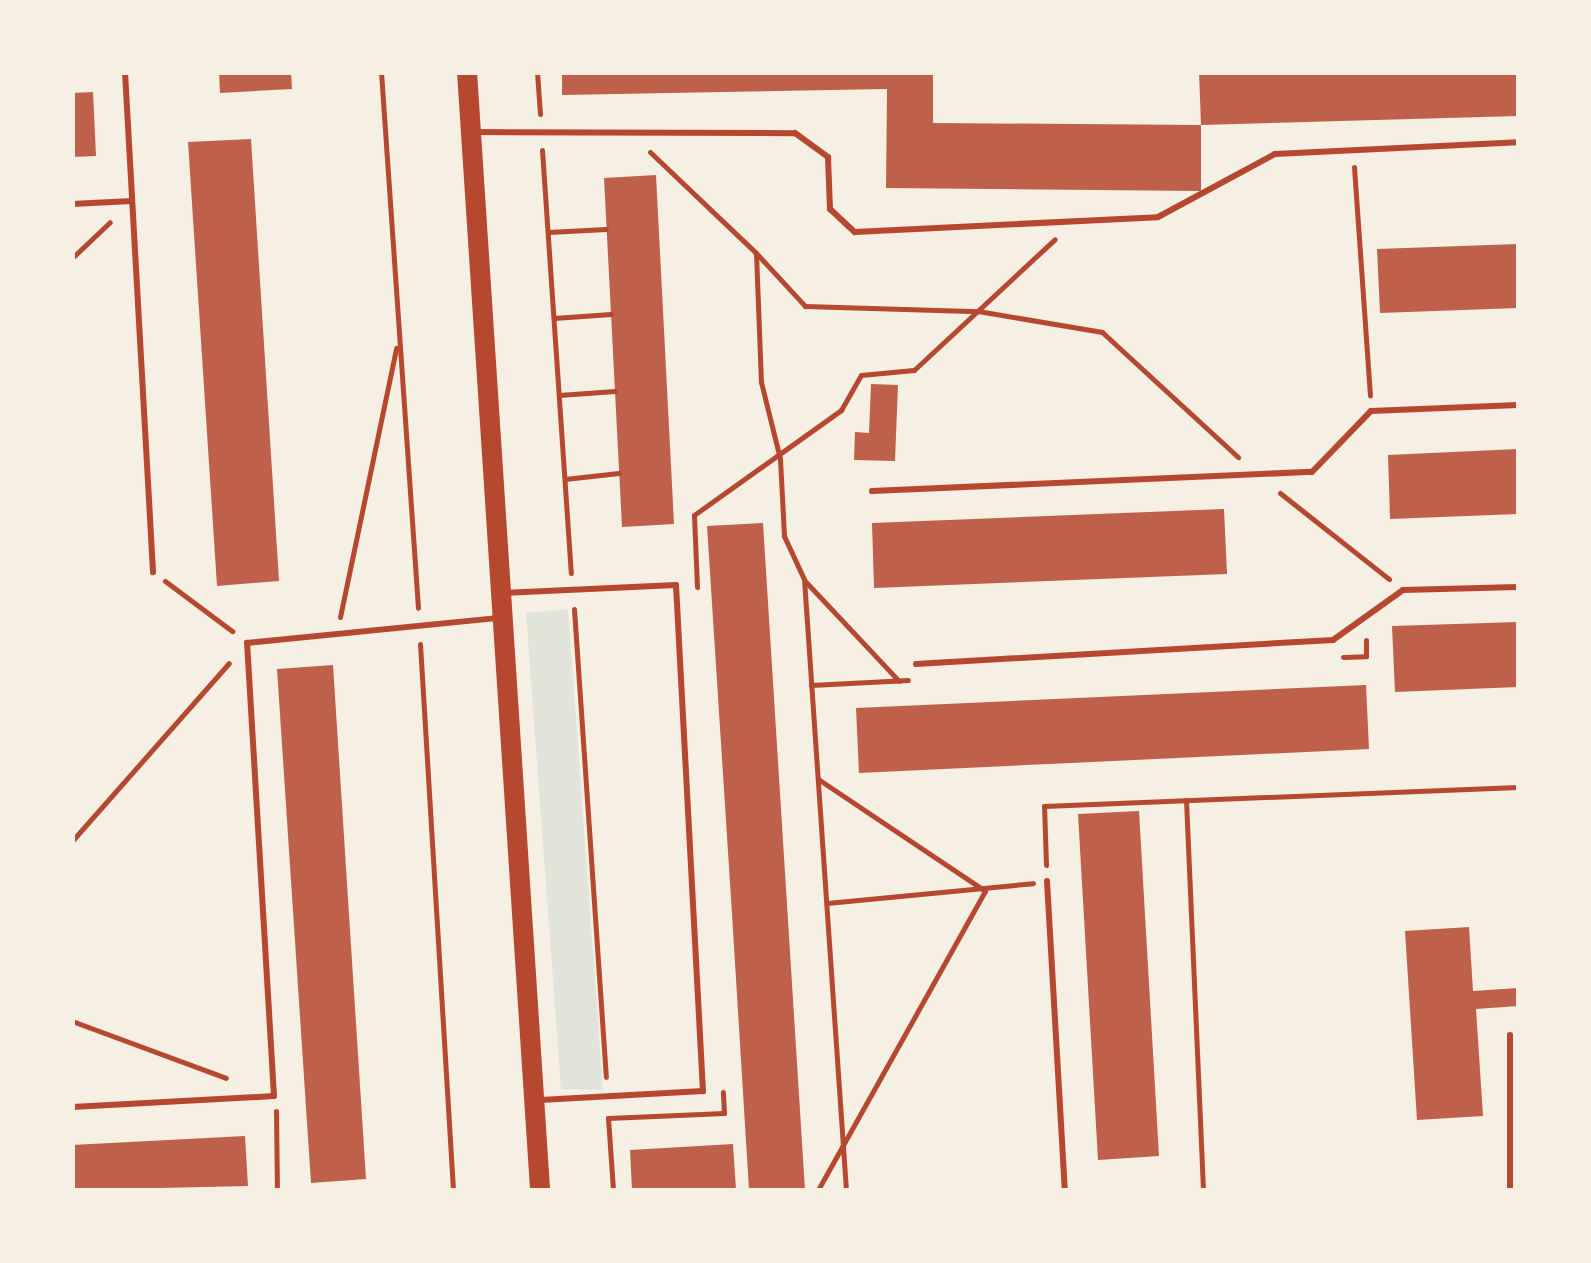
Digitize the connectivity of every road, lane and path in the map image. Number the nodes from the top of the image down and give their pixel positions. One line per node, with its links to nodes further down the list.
1 (125, 72): 9 (lane)
2 (467, 72): 6 (main road)
3 (537, 72): 4 (path)
4 (541, 127): 5 (lane); 6 (lane); 13 (path)
5 (624, 128): 11 (lane); 14 (path)
6 (471, 132): 34 (main road)
7 (1518, 142): 8 (lane)
8 (1353, 149): 11 (lane); 23 (path)
9 (132, 201): 10 (lane); 15 (path); 29 (lane)
10 (72, 204)
11 (1070, 226): 16 (path)
12 (606, 229): 13 (path)
13 (548, 232): 18 (path)
14 (756, 253): 16 (path); 24 (path)
15 (72, 258)
16 (978, 311): 24 (path); 26 (path)
17 (611, 314): 18 (path)
18 (554, 318): 21 (path)
19 (397, 342): 37 (path)
20 (615, 392): 21 (path)
21 (559, 395): 27 (path)
22 (1518, 405): 23 (lane)
23 (1371, 411): 26 (lane)
24 (780, 460): 30 (path); 35 (path)
25 (620, 474): 27 (path)
26 (1256, 474): 28 (lane); 33 (path)
27 (565, 478): 32 (path)
28 (872, 491)
29 (153, 572): 38 (path)
30 (804, 580): 40 (path); 41 (path)
31 (1518, 587): 33 (lane)
32 (572, 590): 34 (lane); 50 (path); 50 (lane)
33 (1403, 590): 39 (lane)
34 (498, 594): 36 (main road)
35 (698, 594)
36 (499, 618): 37 (lane); 51 (main road)
37 (337, 634): 38 (lane)
38 (247, 643): 44 (path); 52 (lane)
39 (916, 664)
40 (900, 681)
41 (818, 779): 46 (path); 47 (path)
42 (1518, 787): 43 (path)
43 (1186, 800): 45 (path); 62 (path)
44 (72, 841)
45 (1047, 881): 46 (path); 61 (lane)
46 (985, 891): 47 (path); 54 (path)
47 (827, 903): 54 (path)
48 (1510, 1035): 63 (lane)
49 (722, 1074): 53 (path)
50 (607, 1098): 51 (lane); 53 (path)
51 (534, 1100): 57 (main road)
52 (72, 1107)
53 (608, 1118): 58 (path)
54 (840, 1140): 59 (path); 60 (path)
55 (284, 1179): 56 (path)
56 (291, 1190)
57 (540, 1190)
58 (613, 1190)
59 (818, 1190)
60 (846, 1190)
61 (1065, 1190)
62 (1203, 1190)
63 (1510, 1190)

